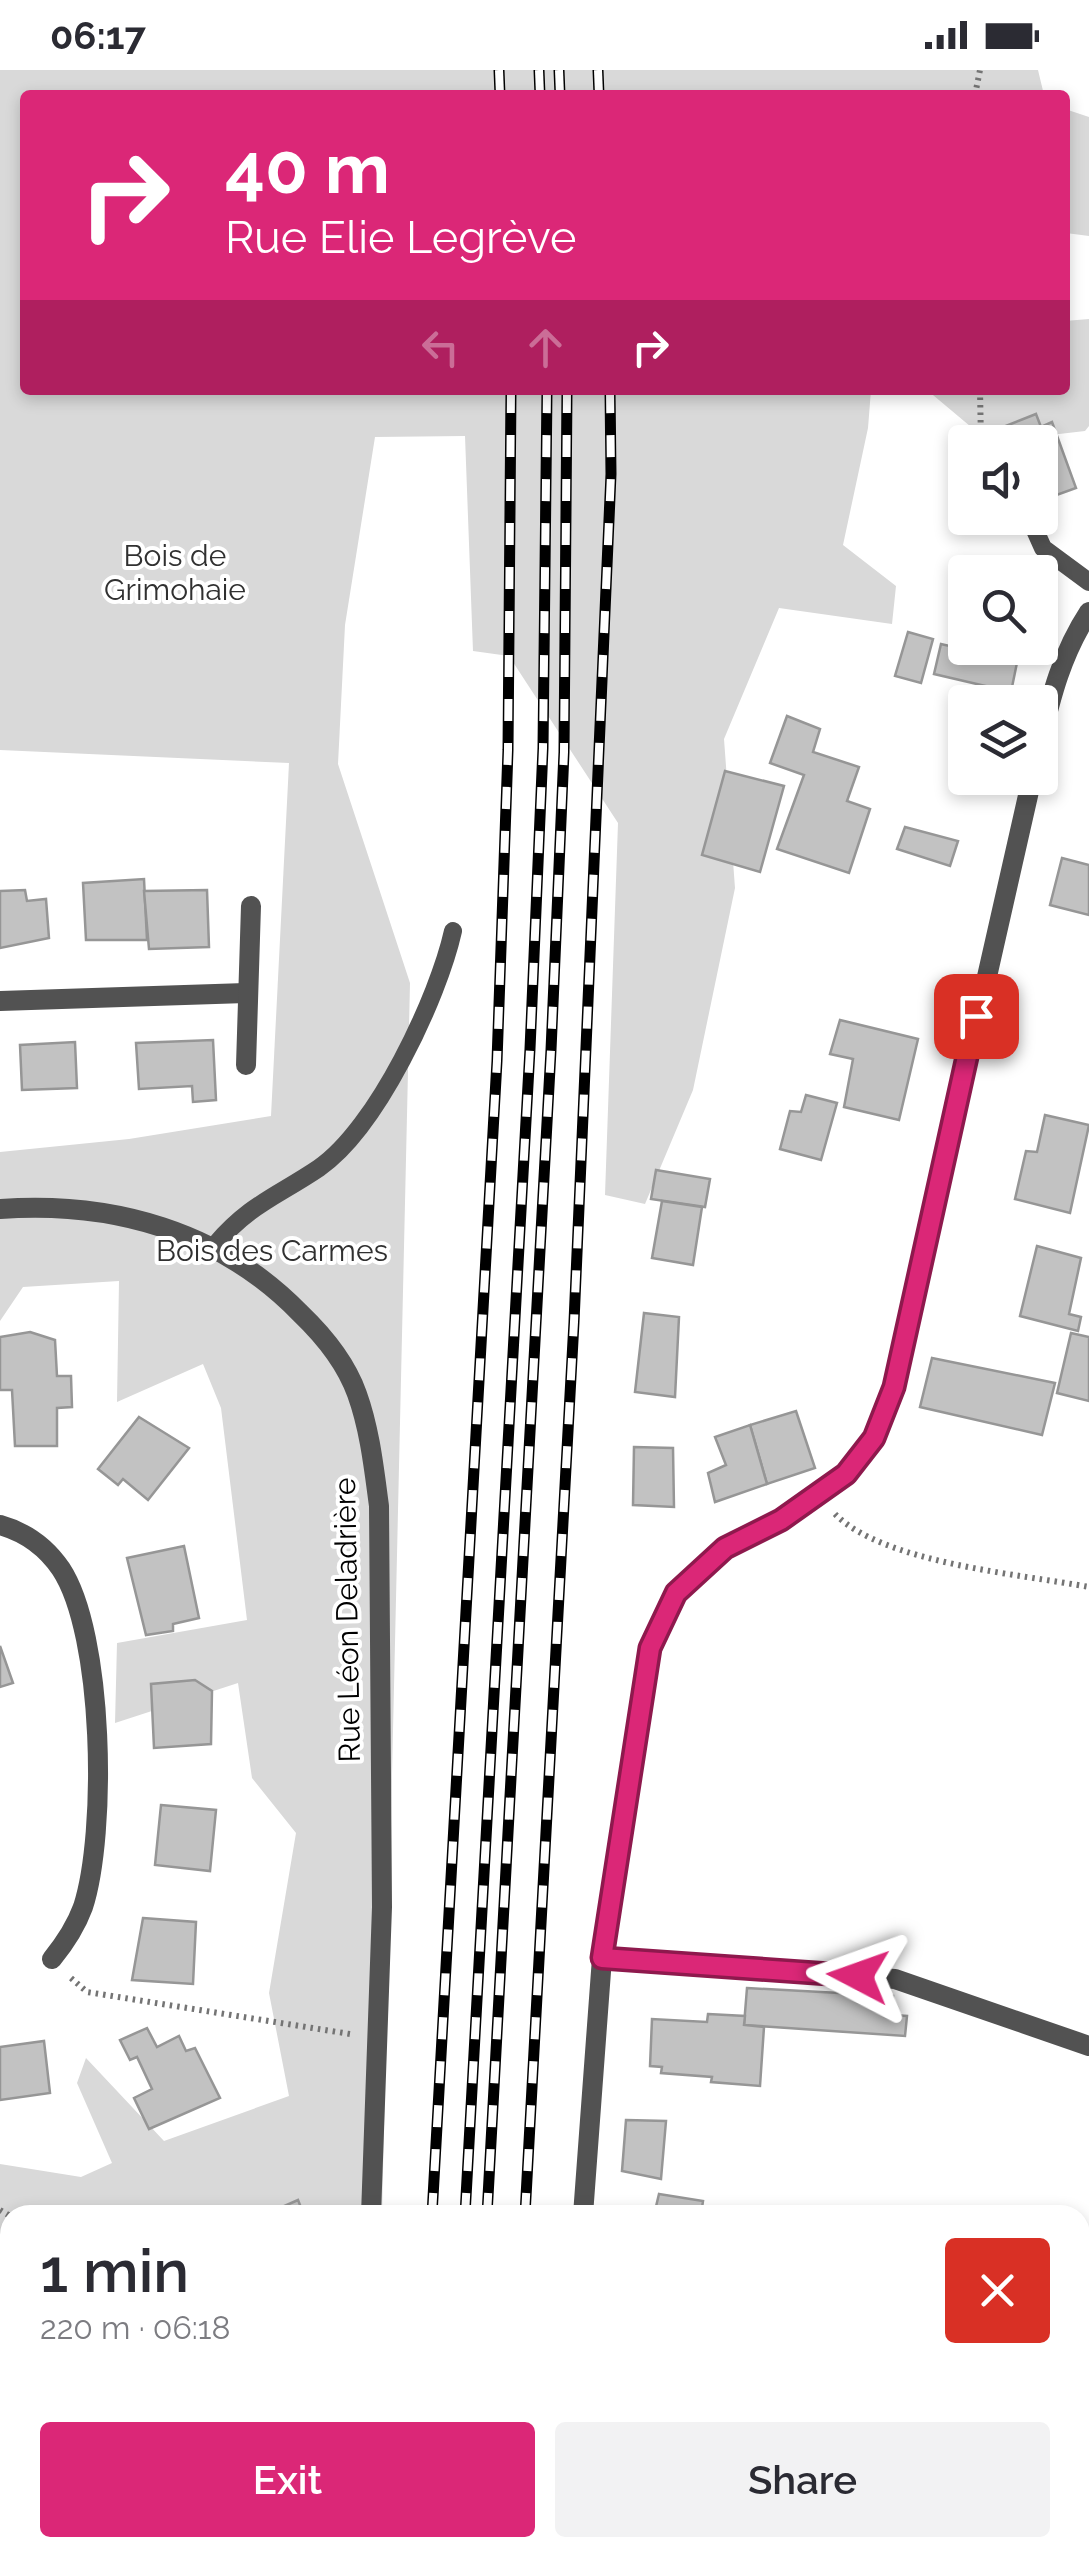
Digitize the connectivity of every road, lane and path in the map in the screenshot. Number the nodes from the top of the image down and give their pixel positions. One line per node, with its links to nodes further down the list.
1 (980, 395): 2 (path)
2 (981, 425)
3 (1037, 535): 4 (lane)
4 (1089, 582)
5 (1089, 612): 6 (street)
6 (1053, 685)
7 (1028, 795): 15 (street)
8 (252, 906): 10 (street)
9 (453, 931): 14 (lane)
10 (246, 993): 11 (street); 12 (street)
11 (0, 1002)
12 (246, 1065)
13 (0, 1209): 14 (street, Rue Léon Deladrière)
14 (214, 1245): 20 (street, Rue Léon Deladrière)
15 (818, 1497): 17 (path); 18 (street)
16 (0, 1525): 19 (street)
17 (1089, 1587)
18 (602, 1958): 21 (street); 23 (street)
19 (52, 1960): 20 (path)
20 (380, 2038): 22 (street, Rue Léon Deladrière)
21 (1089, 2046)
22 (372, 2205)
23 (584, 2205)

